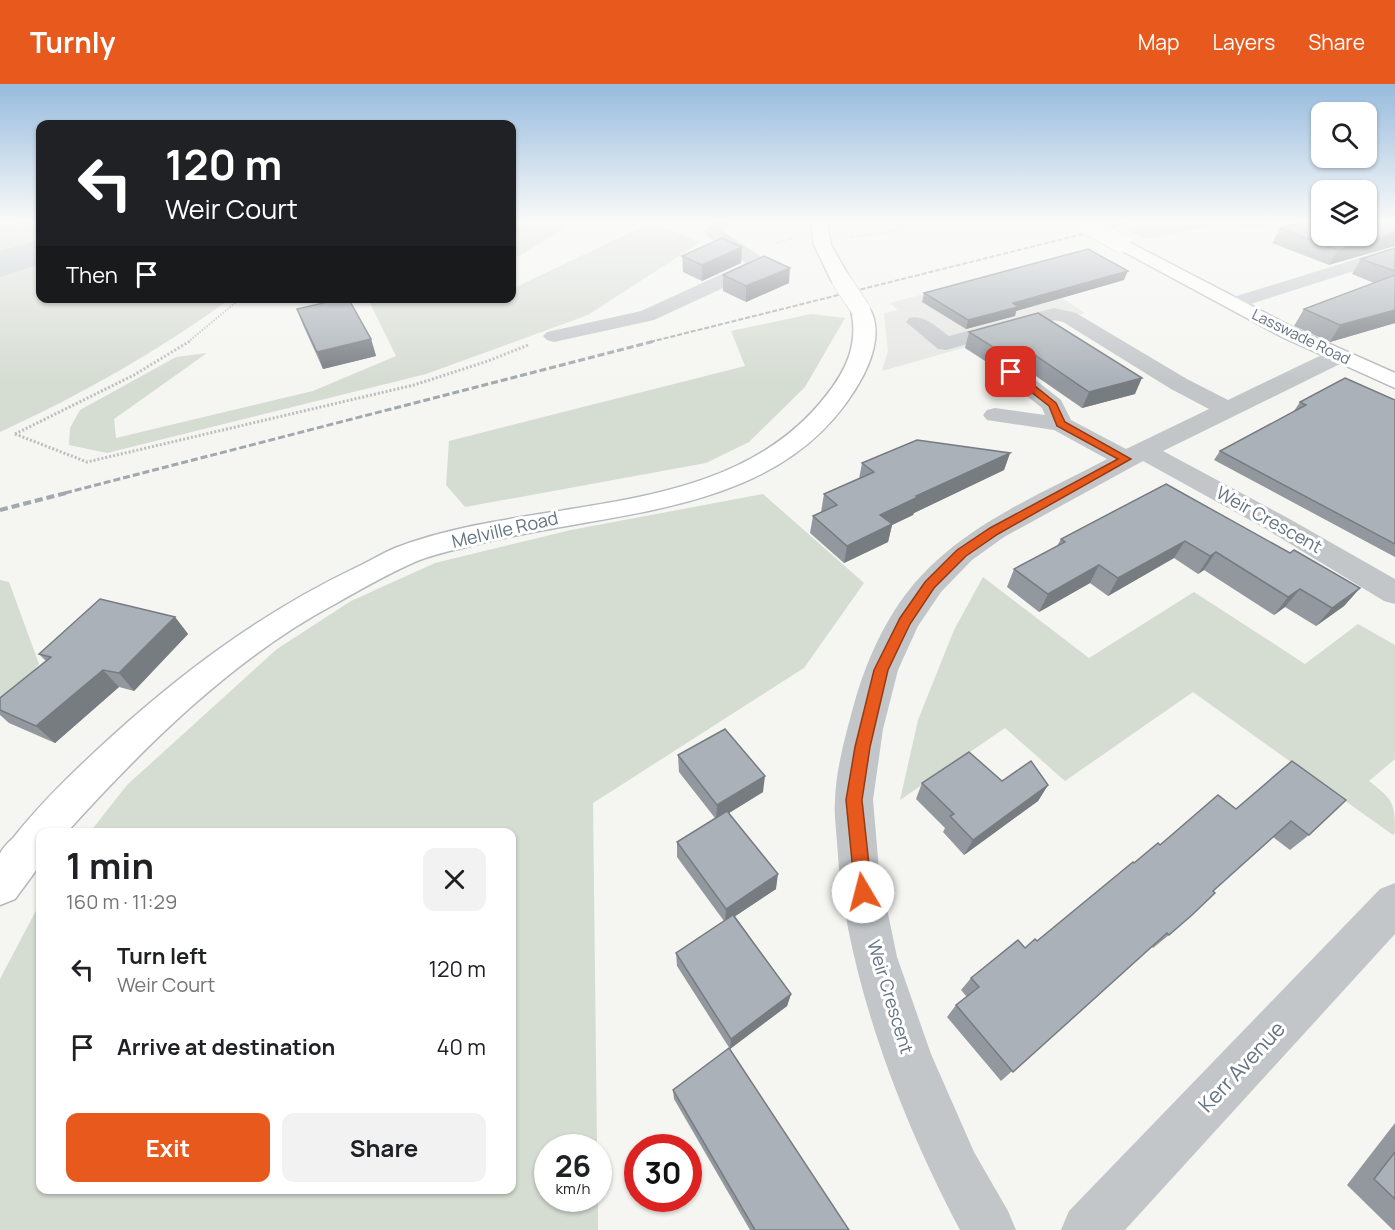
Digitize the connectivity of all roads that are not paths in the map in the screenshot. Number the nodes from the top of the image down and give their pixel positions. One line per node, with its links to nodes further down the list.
1 (734, 275): 7 (street)
2 (839, 275): 16 (main road, Melville Road, bridge)
3 (1183, 275): 5 (main road, Lasswade Road, bridge)
4 (1321, 275): 5 (street)
5 (1234, 303): 8 (main road, Lasswade Road)
6 (916, 322): 11 (street)
7 (554, 336)
8 (1338, 356): 10 (main road, Lasswade Road); 11 (street, Weir Crescent)
9 (1011, 372): 13 (street)
10 (1395, 381)
11 (1228, 410): 14 (street, Weir Crescent)
12 (995, 415): 13 (street)
13 (1060, 424): 14 (street)
14 (1134, 455): 15 (street, Weir Crescent); 20 (street, Weir Crescent)
15 (1395, 593)
16 (46, 828)
17 (36, 839): 18 (main road, Melville Road)
18 (0, 885)
19 (1395, 903): 21 (street, Kerr Avenue)
20 (989, 1230)
21 (1088, 1230)

